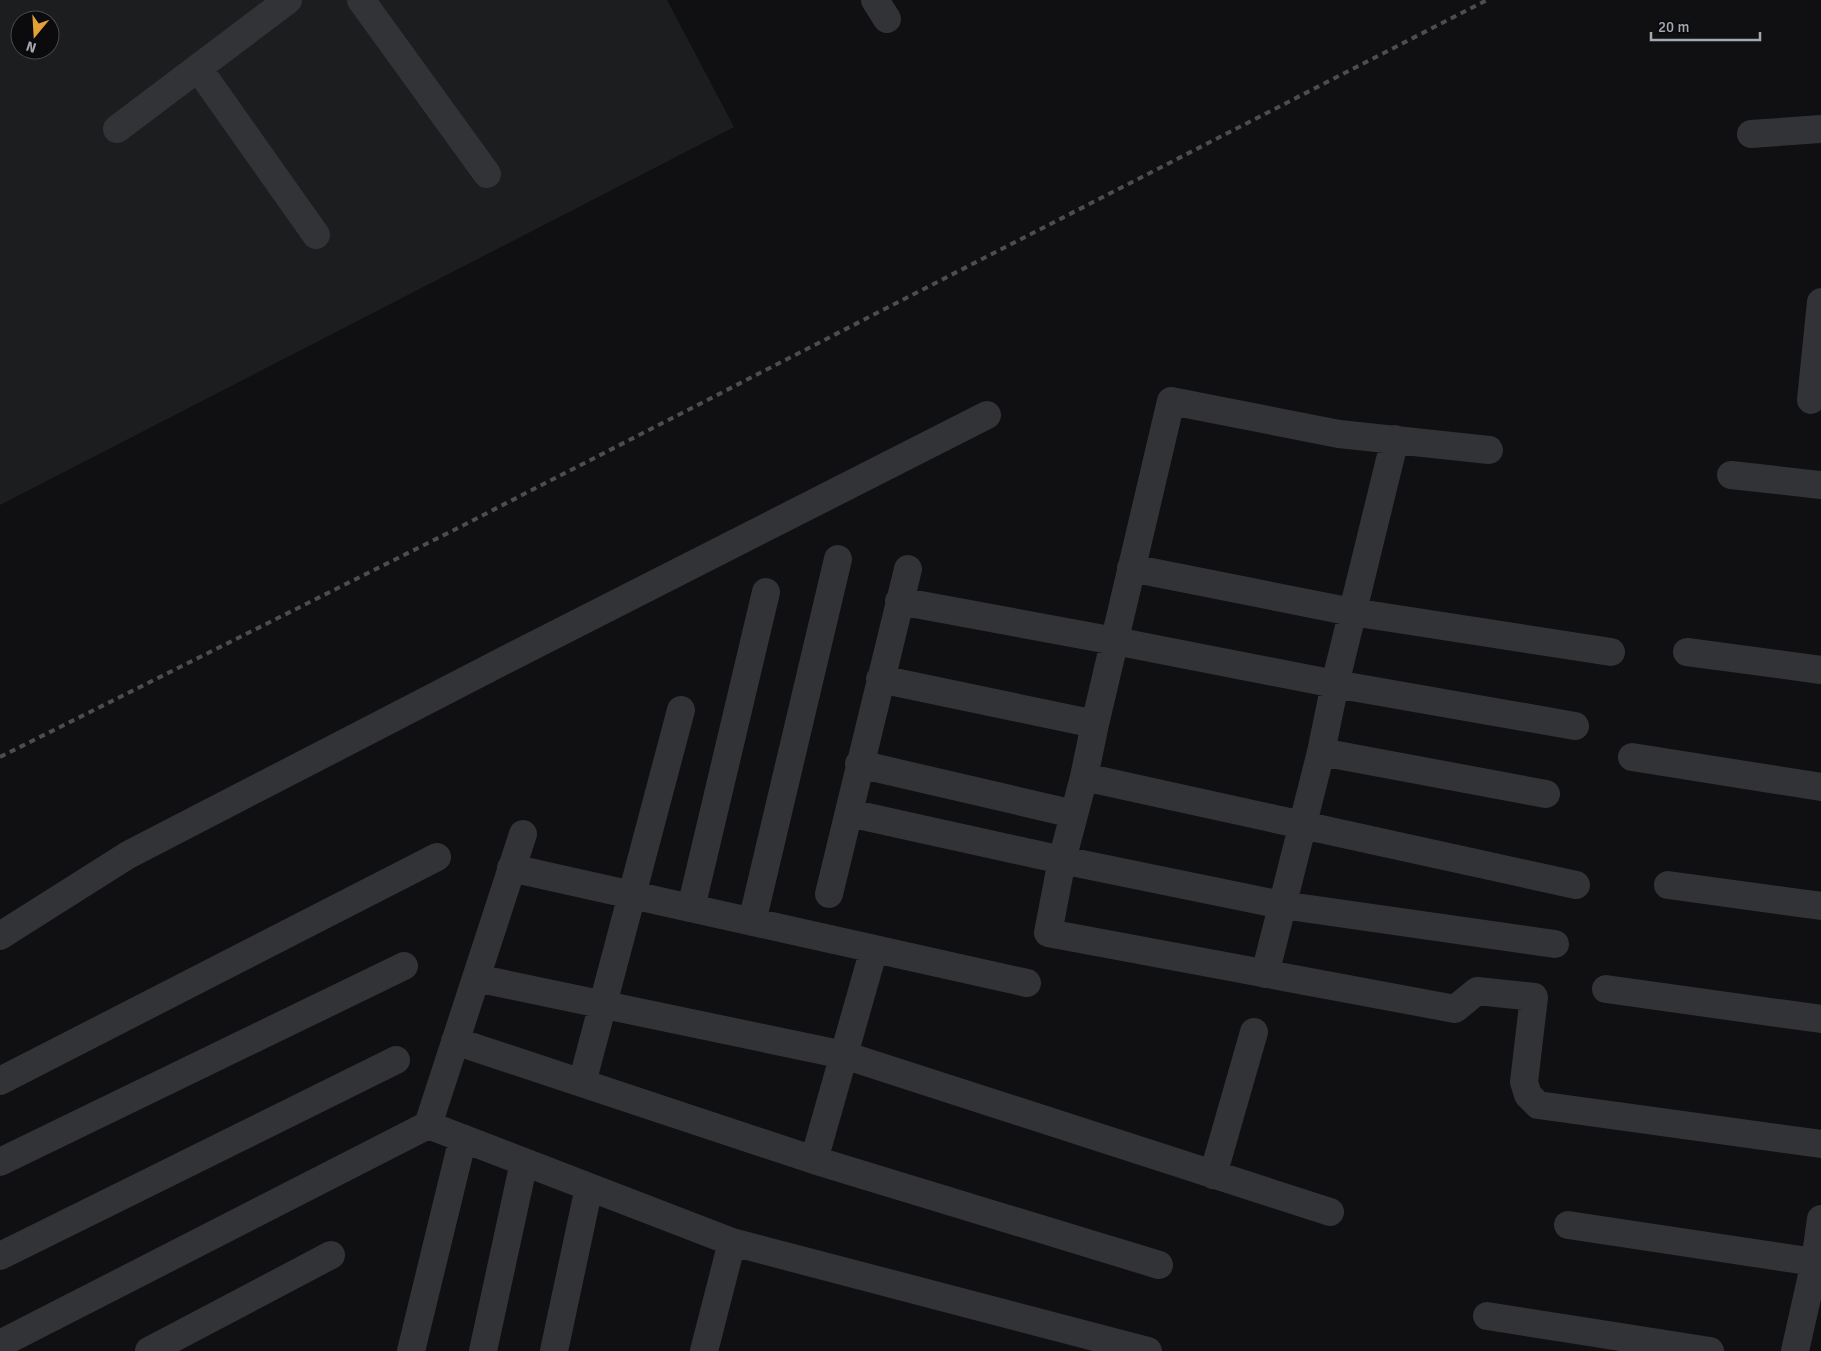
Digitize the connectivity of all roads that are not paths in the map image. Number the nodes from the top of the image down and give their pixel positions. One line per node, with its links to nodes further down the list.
1 (288, 0): 3 (street)
2 (360, 0): 7 (street)
3 (198, 68): 4 (street); 8 (street)
4 (117, 129)
5 (1821, 129): 6 (street)
6 (1751, 134)
7 (487, 174)
8 (316, 235)
9 (1821, 302): 10 (street)
10 (1810, 400)
11 (987, 415): 52 (street)
12 (1394, 439): 13 (street); 17 (street); 21 (street)
13 (1489, 450)
14 (1731, 475): 15 (street)
15 (1821, 485)
16 (838, 559): 51 (street)
17 (1131, 568): 21 (street); 22 (street)
18 (908, 569): 20 (street)
19 (766, 592): 50 (street)
20 (899, 601): 22 (street); 26 (street)
21 (1352, 612): 23 (street); 27 (street)
22 (1115, 641): 27 (street); 29 (street)
23 (1611, 652)
24 (1687, 652): 25 (street)
25 (1821, 670)
26 (880, 680): 29 (street); 33 (street)
27 (1335, 684): 30 (street); 31 (street)
28 (681, 710): 47 (street)
29 (1095, 724): 34 (street)
30 (1575, 726)
31 (1321, 752): 36 (street); 39 (street)
32 (1632, 757): 35 (street)
33 (859, 764): 37 (street); 38 (street)
34 (1084, 777): 38 (street); 39 (street)
35 (1821, 786)
36 (1546, 794)
37 (849, 813): 42 (street); 46 (street)
38 (1074, 814): 42 (street)
39 (1301, 825): 44 (street); 48 (street)
40 (523, 834): 43 (street)
41 (437, 858): 66 (street)
42 (1062, 860): 48 (street); 56 (street)
43 (512, 868): 47 (street); 57 (street)
44 (1576, 885)
45 (1668, 885): 49 (street)
46 (829, 894)
47 (633, 895): 50 (street); 60 (street)
48 (1282, 906): 53 (street); 56 (street)
49 (1821, 906)
50 (690, 908): 51 (street)
51 (752, 922): 54 (street)
52 (0, 936)
53 (1555, 944)
54 (874, 949): 58 (street); 64 (street)
55 (404, 966): 72 (street)
56 (1265, 974): 70 (street)
57 (476, 978): 60 (street); 63 (street)
58 (1027, 983)
59 (1606, 989): 61 (street)
60 (604, 1005): 64 (street); 67 (street)
61 (1821, 1019)
62 (1254, 1032): 74 (street)
63 (455, 1041): 67 (street); 68 (street)
64 (844, 1055): 71 (street); 74 (street)
65 (396, 1060): 81 (street)
66 (0, 1081)
67 (582, 1083): 71 (street)
68 (428, 1124): 69 (street); 85 (street)
69 (463, 1138): 73 (street); 87 (street)
70 (1821, 1144)
71 (814, 1160): 83 (street)
72 (0, 1162)
73 (524, 1162): 75 (street); 88 (street)
74 (1213, 1175): 76 (street)
75 (589, 1187): 79 (street); 89 (street)
76 (1330, 1212)
77 (1821, 1219): 82 (street)
78 (1568, 1225): 82 (street)
79 (732, 1242): 90 (street); 91 (street)
80 (331, 1254): 86 (street)
81 (0, 1256)
82 (1818, 1262): 93 (street)
83 (1159, 1265)
84 (1487, 1316): 92 (street)
85 (0, 1344)
86 (150, 1351)
87 (411, 1351)
88 (483, 1351)
89 (554, 1351)
90 (704, 1351)
91 (1148, 1351)
92 (1710, 1351)
93 (1795, 1351)

